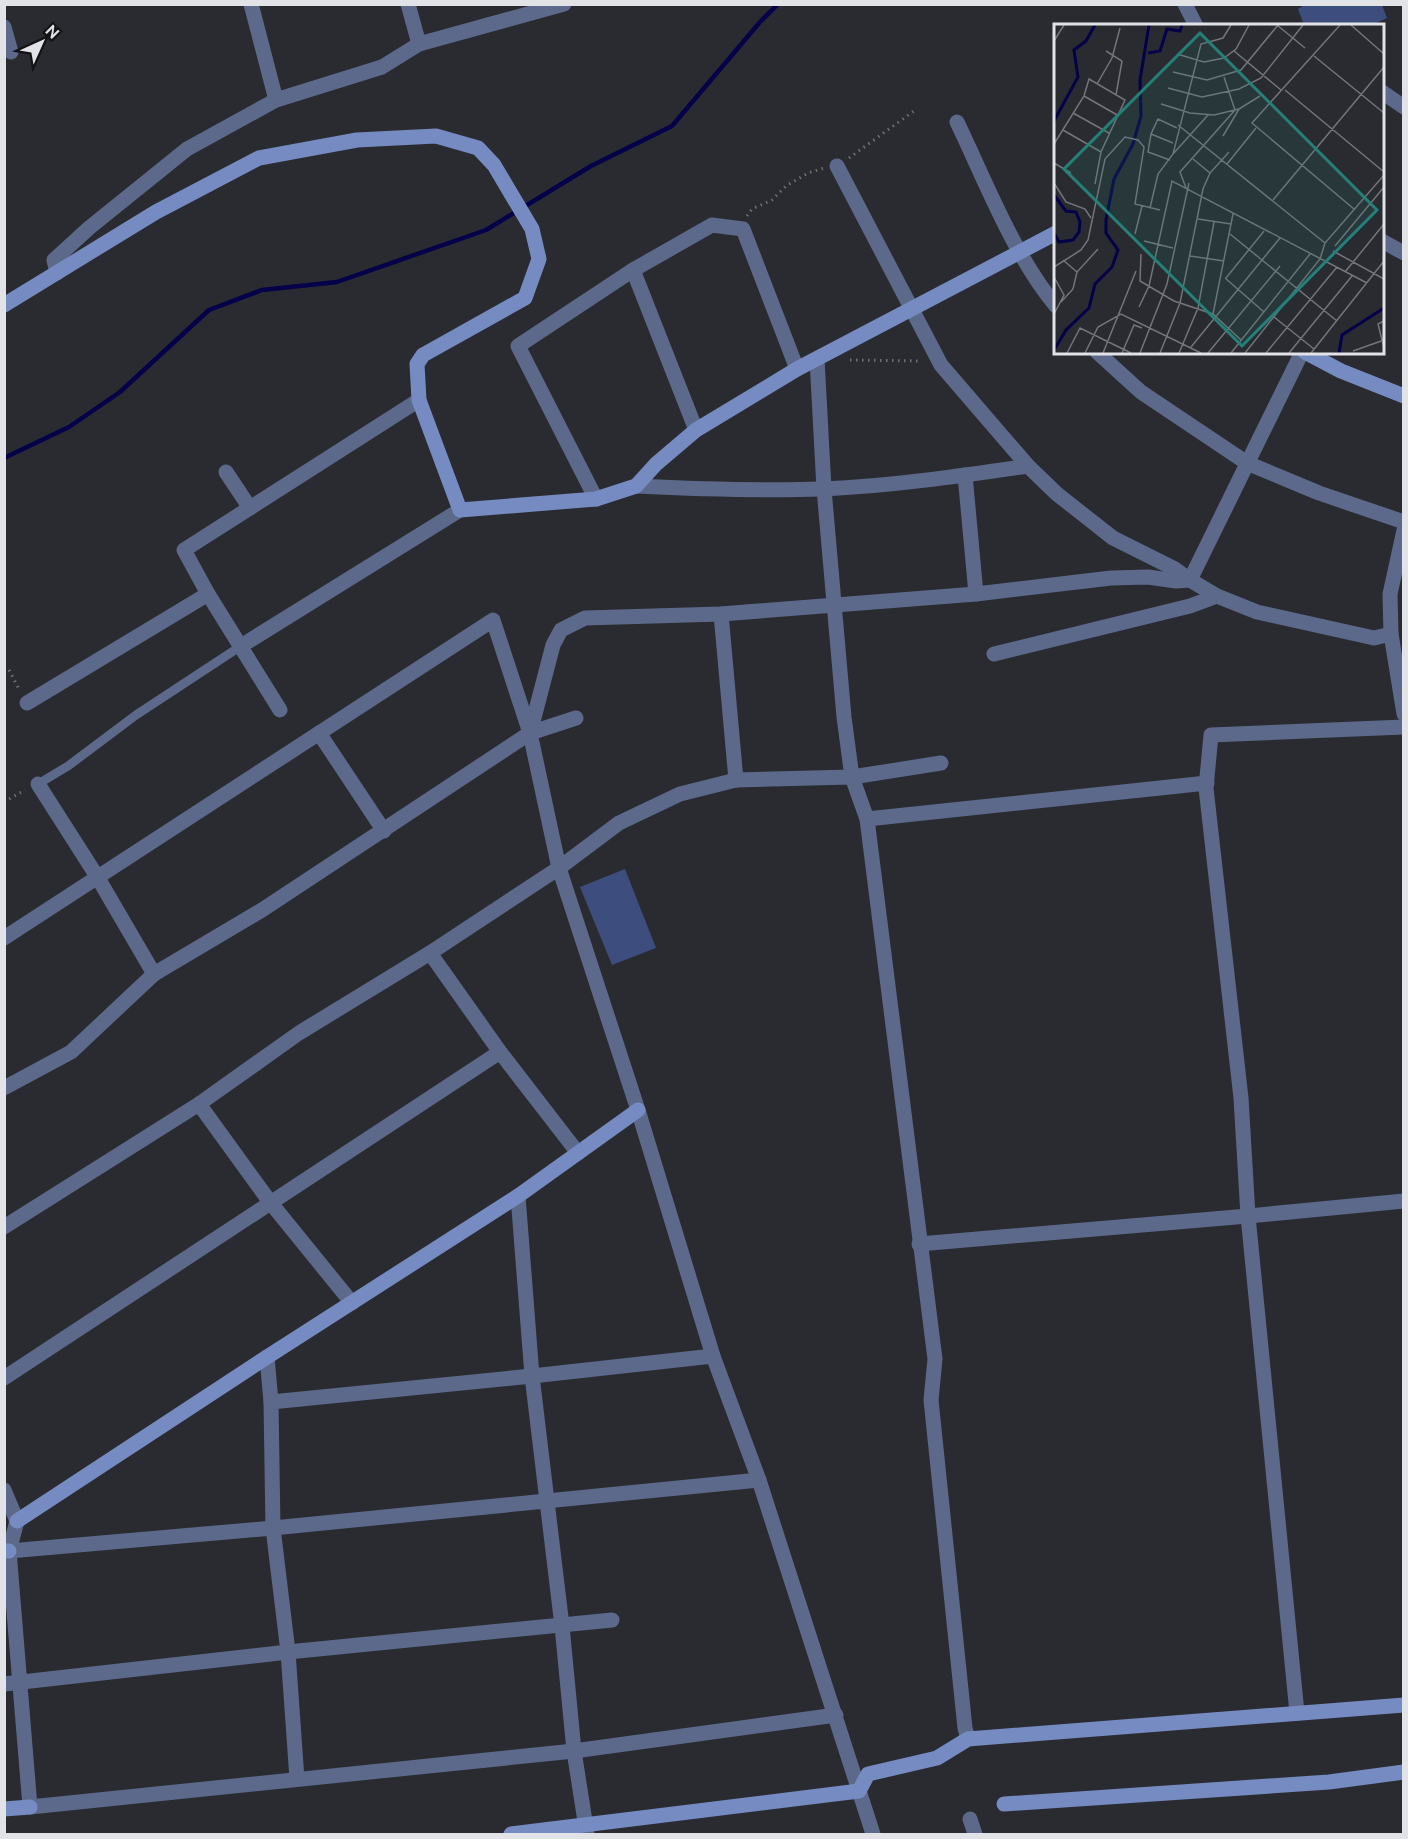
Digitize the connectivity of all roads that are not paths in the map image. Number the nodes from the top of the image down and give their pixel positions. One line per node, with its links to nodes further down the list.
1 (251, 4): 10 (street)
2 (408, 4): 7 (street)
3 (1185, 4): 5 (street)
4 (559, 5): 7 (street)
5 (1195, 24)
6 (4, 27): 8 (street)
7 (419, 44): 10 (street)
8 (11, 52)
9 (1384, 93): 11 (street)
10 (276, 100): 19 (street)
11 (1404, 107)
12 (957, 122): 16 (street)
13 (837, 166): 22 (street)
14 (1054, 234): 16 (street)
15 (1384, 243): 17 (street)
16 (1019, 252): 20 (street); 22 (street)
17 (1404, 253)
18 (633, 270): 27 (street); 30 (street); 37 (street)
19 (57, 273): 21 (street); 29 (street)
20 (1054, 304)
21 (4, 305)
22 (910, 309): 26 (street); 32 (street)
23 (1099, 354): 31 (street)
24 (1302, 354): 31 (street)
25 (1307, 354): 28 (street)
26 (817, 359): 27 (street); 36 (street)
27 (797, 369): 30 (street)
28 (1404, 396)
29 (419, 400): 38 (street); 39 (street)
30 (696, 430): 35 (street)
31 (1247, 463): 40 (street); 42 (street)
32 (1028, 466): 34 (street); 42 (street)
33 (226, 472): 38 (street)
34 (965, 475): 36 (street); 44 (street)
35 (636, 486): 36 (street); 37 (street)
36 (824, 489): 46 (street)
37 (596, 499): 39 (street)
38 (250, 508): 43 (street)
39 (460, 510): 49 (street)
40 (1404, 522)
41 (1404, 530): 48 (street)
42 (1190, 580): 44 (street); 45 (street)
43 (208, 594): 49 (street); 51 (street)
44 (976, 594): 46 (street)
45 (1217, 596): 48 (street); 50 (street)
46 (834, 604): 47 (street); 59 (street)
47 (720, 614): 57 (street); 60 (street)
48 (1391, 634): 53 (street)
49 (241, 646): 52 (street); 62 (lane)
50 (994, 654)
51 (27, 703)
52 (279, 710)
53 (1404, 714)
54 (576, 718): 57 (street)
55 (1404, 726): 61 (street)
56 (319, 733): 57 (street); 64 (street); 66 (street)
57 (530, 733): 64 (street); 65 (street)
58 (941, 763): 59 (street)
59 (852, 777): 60 (street); 63 (street)
60 (736, 780): 65 (street)
61 (1207, 783): 63 (street); 78 (street)
62 (38, 784): 66 (street)
63 (867, 819): 80 (street)
64 (384, 831): 69 (street)
65 (560, 868): 68 (street); 73 (street)
66 (98, 878): 67 (street); 69 (street)
67 (4, 938)
68 (430, 953): 70 (street); 72 (street)
69 (154, 974): 71 (street)
70 (500, 1052): 74 (street); 77 (street)
71 (4, 1088)
72 (199, 1104): 77 (street); 79 (street)
73 (638, 1110): 74 (street); 82 (street)
74 (578, 1153): 75 (street)
75 (518, 1196): 81 (street); 84 (street)
76 (1404, 1201): 78 (street)
77 (270, 1202): 81 (street); 85 (street)
78 (1248, 1216): 80 (street); 98 (street)
79 (4, 1227)
80 (919, 1244): 100 (street)
81 (352, 1303): 83 (street)
82 (713, 1356): 84 (street); 87 (street)
83 (267, 1357): 86 (street); 90 (street)
84 (532, 1376): 86 (street); 89 (street)
85 (4, 1378)
86 (271, 1402): 91 (street)
87 (759, 1480): 89 (street); 99 (street)
88 (4, 1490): 90 (street)
89 (548, 1499): 91 (street); 94 (street)
90 (17, 1521): 92 (street)
91 (273, 1528): 92 (street); 95 (street)
92 (7, 1551): 96 (street)
93 (612, 1620): 94 (street)
94 (562, 1626): 95 (street); 101 (street)
95 (288, 1652): 96 (street); 103 (street)
96 (12, 1683): 106 (street)
97 (1404, 1705): 98 (street)
98 (1297, 1713): 100 (street)
99 (836, 1715): 101 (street); 104 (street)
100 (968, 1739): 104 (street)
101 (574, 1751): 103 (street); 109 (street)
102 (1404, 1772): 105 (street)
103 (297, 1779): 106 (street)
104 (859, 1791): 109 (street); 111 (street)
105 (1004, 1804)
106 (30, 1807): 107 (street)
107 (4, 1809)
108 (970, 1819): 112 (street)
109 (587, 1830): 110 (street)
110 (511, 1834)
111 (873, 1834)
112 (975, 1834)

